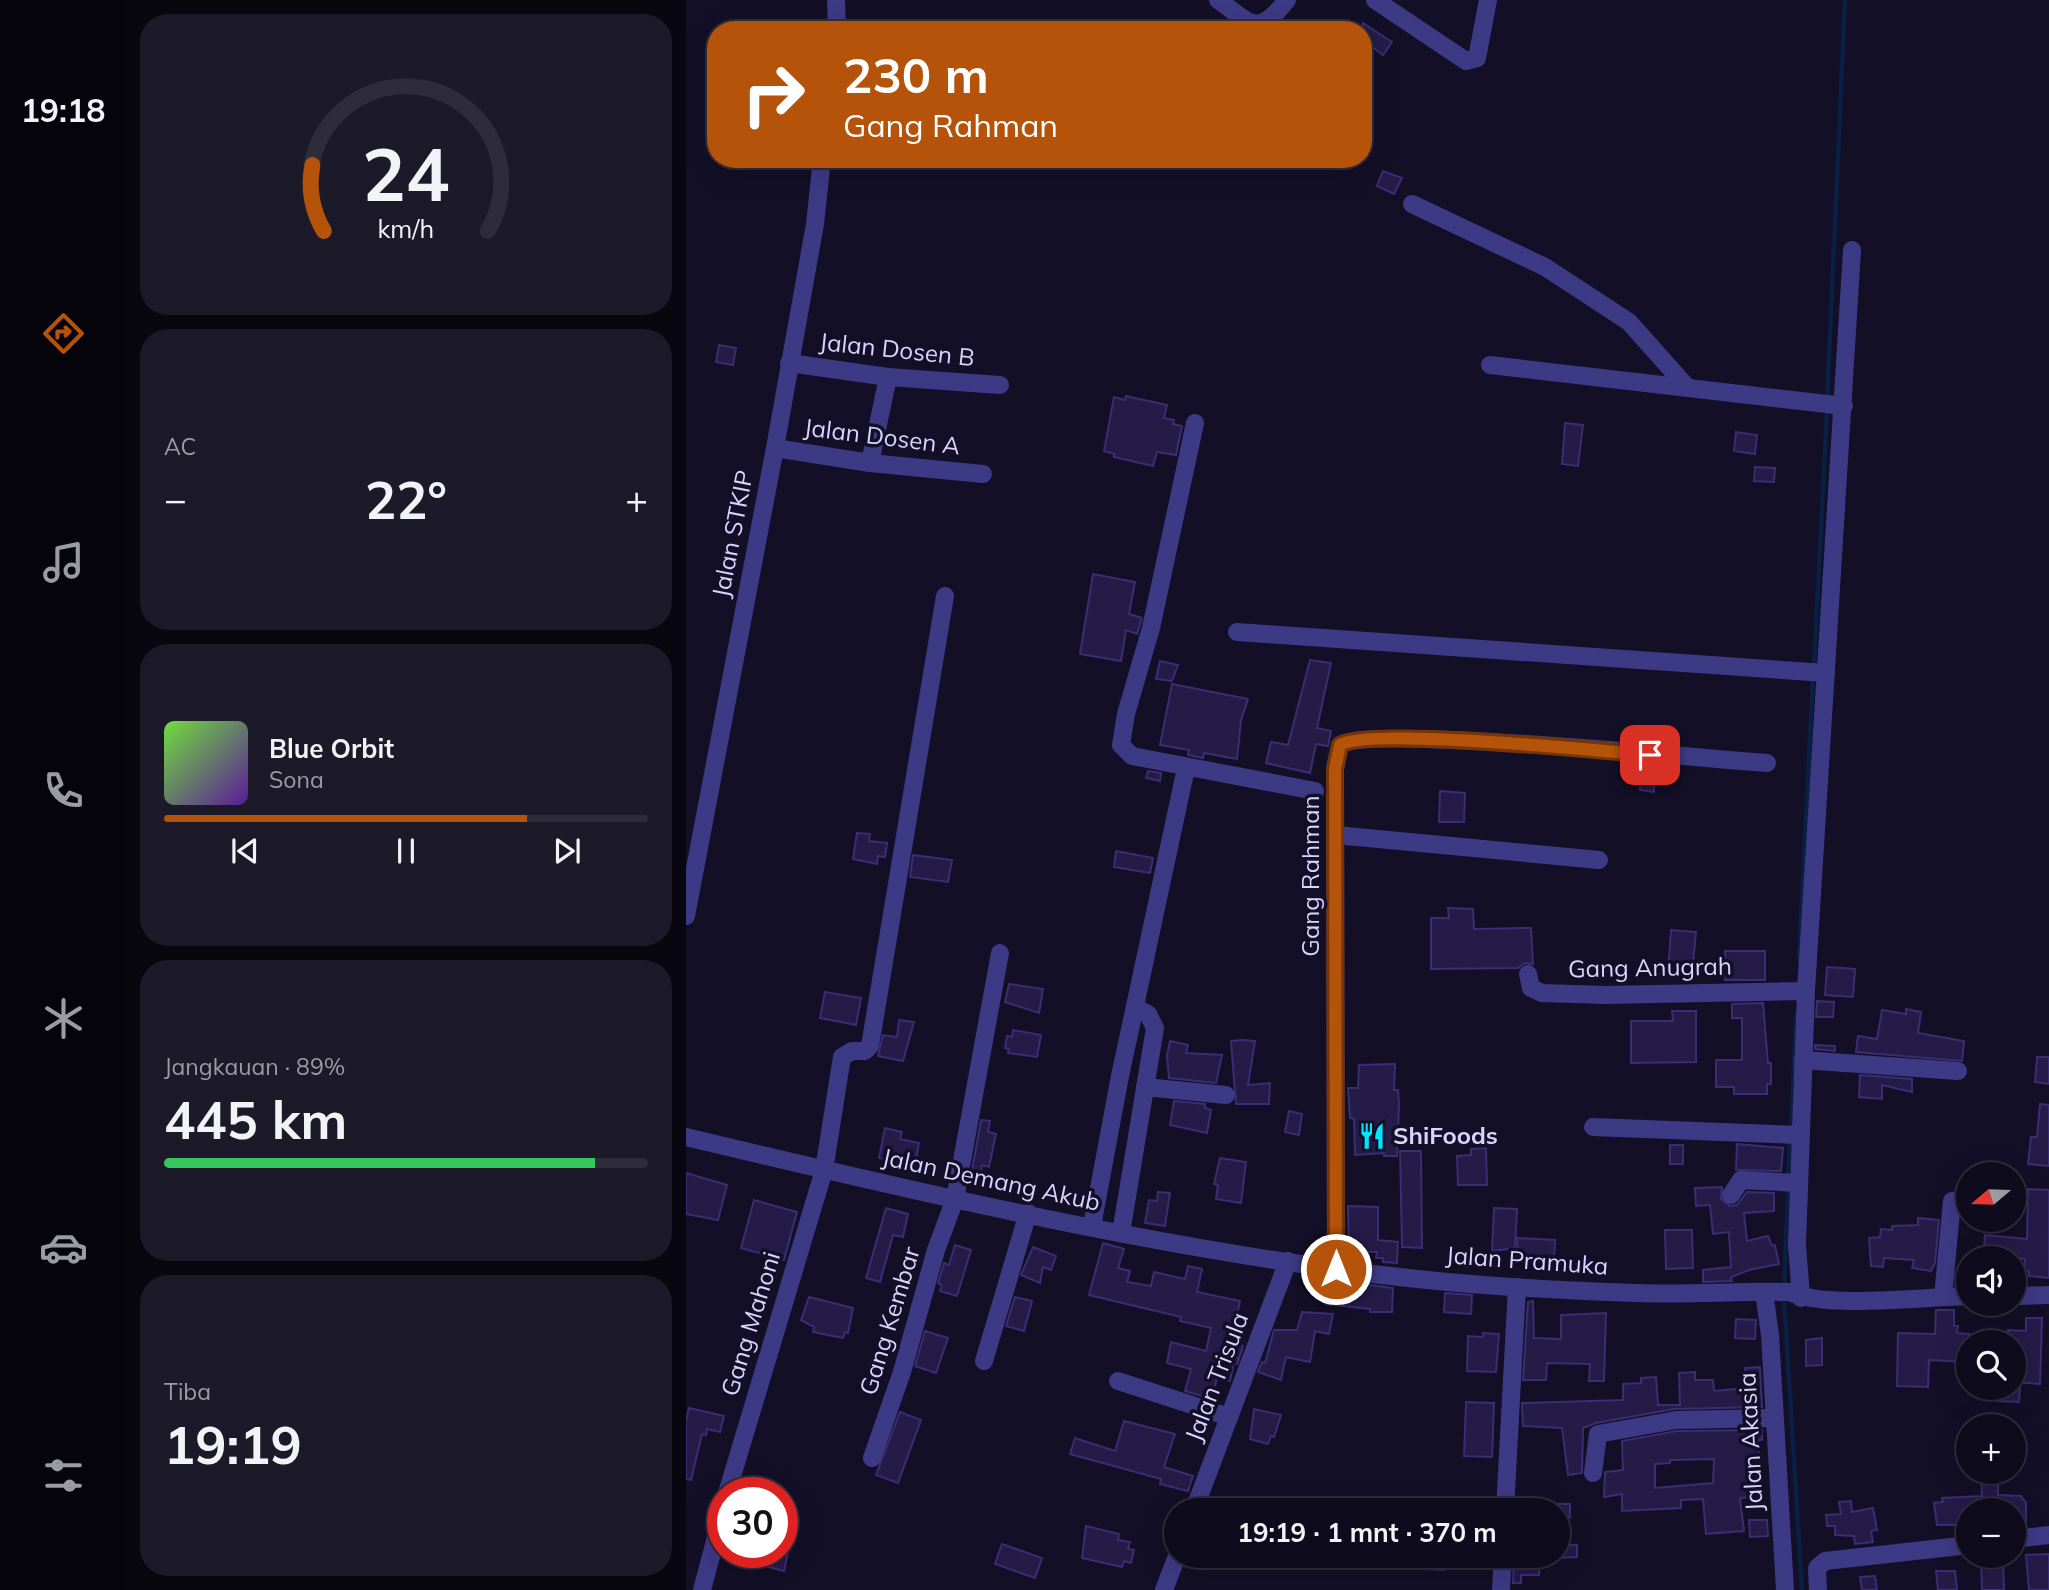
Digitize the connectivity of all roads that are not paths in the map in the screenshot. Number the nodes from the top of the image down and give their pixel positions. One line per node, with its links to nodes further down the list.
1 (836, 0): 6 (street)
2 (1218, 0): 7 (street)
3 (1287, 0): 8 (street)
4 (1375, 0): 5 (street)
5 (1488, 0)
6 (837, 21)
7 (1249, 21)
8 (1270, 21)
9 (821, 168): 12 (street, Jalan STKIP)
10 (1412, 204): 16 (street)
11 (1852, 250): 17 (street, Jalan Akasia)
12 (789, 363): 14 (street, Jalan Dosen B); 19 (street, Jalan STKIP)
13 (1490, 365): 16 (street)
14 (888, 377): 15 (street, Jalan Dosen B); 20 (street)
15 (1000, 385)
16 (1686, 386): 17 (street)
17 (1844, 406): 24 (street, Jalan Akasia)
18 (1195, 423): 26 (street)
19 (775, 448): 20 (street, Jalan Dosen A); 30 (street, Jalan STKIP)
20 (870, 463): 21 (street, Jalan Dosen A)
21 (983, 474)
22 (945, 596): 42 (street, Gang Mahoni)
23 (1237, 632): 24 (street)
24 (1826, 673): 33 (street, Jalan Akasia)
25 (1767, 763): 28 (street, Gang Rahman)
26 (1186, 768): 27 (street); 34 (street)
27 (1315, 791)
28 (1336, 835): 29 (street); 51 (street, Gang Rahman)
29 (1599, 860)
30 (686, 916)
31 (1000, 953): 45 (street, Gang Kembar)
32 (1528, 974): 33 (street, Gang Anugrah)
33 (1798, 990): 35 (street, Jalan Akasia)
34 (1136, 1008): 37 (street); 48 (street)
35 (1803, 1060): 36 (street); 40 (street, Jalan Akasia)
36 (1958, 1071)
37 (1145, 1087): 38 (street); 49 (street)
38 (1226, 1095)
39 (1593, 1127): 40 (street)
40 (1789, 1134): 43 (street, Jalan Akasia)
41 (686, 1137): 42 (street, Jalan Demang Akub)
42 (824, 1170): 45 (street, Jalan Demang Akub); 64 (street, Gang Mahoni)
43 (1789, 1182): 44 (street); 53 (street, Jalan Akasia)
44 (1731, 1195)
45 (955, 1199): 47 (street, Jalan Demang Akub); 62 (street, Gang Kembar)
46 (1952, 1201): 57 (street)
47 (1028, 1213): 48 (street, Jalan Demang Akub); 58 (street)
48 (1092, 1226): 49 (street, Jalan Demang Akub)
49 (1121, 1233): 50 (street, Jalan Demang Akub)
50 (1288, 1261): 51 (street, Jalan Pramuka); 60 (street, Jalan Trisula)
51 (1336, 1269): 52 (street, Jalan Pramuka)
52 (1517, 1287): 53 (street, Jalan Pramuka); 66 (street)
53 (1781, 1294): 57 (street, Jalan Pramuka); 61 (street, Jalan Akasia)
54 (2049, 1295): 56 (street)
55 (1956, 1296): 57 (street, Jalan Pramuka)
56 (2026, 1296)
57 (1943, 1297)
58 (984, 1362)
59 (1118, 1381): 60 (street)
60 (1229, 1417): 65 (street, Jalan Trisula)
61 (1774, 1418): 63 (street); 76 (street, Jalan Akasia)
62 (872, 1458)
63 (1593, 1473)
64 (732, 1477)
65 (1199, 1498)
66 (1506, 1498)
67 (2049, 1535): 68 (street)
68 (2026, 1538)
69 (1956, 1546): 77 (street)
70 (708, 1568): 74 (street)
71 (1173, 1568): 73 (street)
72 (1502, 1568): 75 (street)
73 (1166, 1589)
74 (702, 1590)
75 (1501, 1590)
76 (1785, 1590)
77 (1818, 1590)

